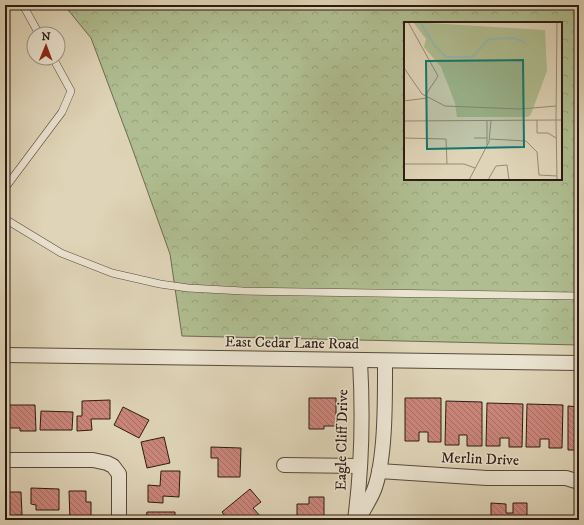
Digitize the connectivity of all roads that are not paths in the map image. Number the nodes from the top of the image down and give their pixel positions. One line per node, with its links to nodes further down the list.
1 (23, 5): 2 (lane)
2 (35, 26)
3 (57, 66): 4 (lane)
4 (5, 188)
5 (6, 220): 6 (lane)
6 (579, 296)
7 (5, 355): 8 (street, East Cedar Lane Road)
8 (360, 361): 9 (street, East Cedar Lane Road); 13 (street, Eagle Cliff Drive)
9 (385, 361): 10 (street, East Cedar Lane Road); 14 (street, Eagle Cliff Drive)
10 (579, 363)
11 (5, 460): 16 (street)
12 (284, 465): 13 (street)
13 (360, 466): 17 (street, Eagle Cliff Drive)
14 (379, 471): 15 (street, Merlin Drive); 18 (street, Eagle Cliff Drive)
15 (579, 482)
16 (119, 520)
17 (355, 520)
18 (358, 520)

